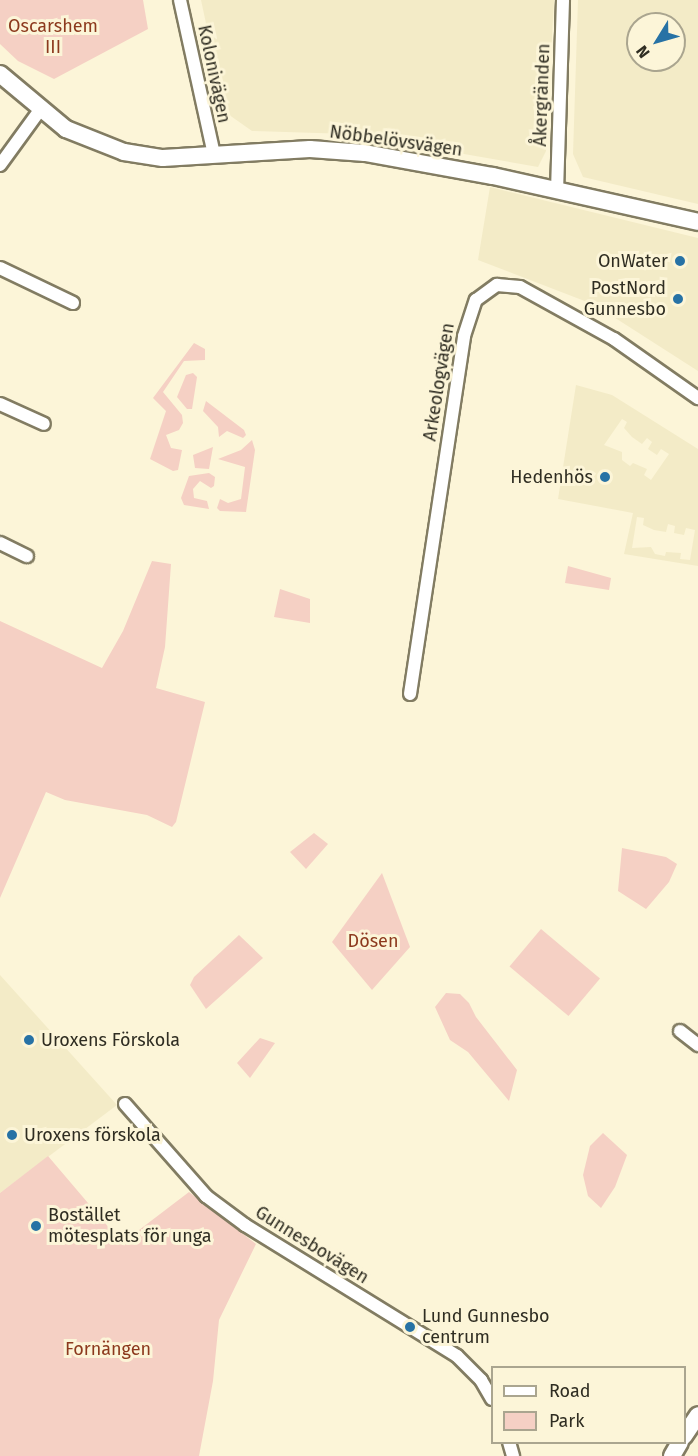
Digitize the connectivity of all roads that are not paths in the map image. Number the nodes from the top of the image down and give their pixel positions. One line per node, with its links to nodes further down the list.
1 (180, 0): 5 (street, Kolonivägen)
2 (563, 0): 7 (street, Åkergränden)
3 (0, 74): 4 (street, Nöbbelövsvägen)
4 (40, 110): 5 (street, Nöbbelövsvägen); 6 (street)
5 (214, 155): 7 (street, Nöbbelövsvägen)
6 (0, 165)
7 (557, 191): 8 (street, Nöbbelövsvägen)
8 (698, 222)
9 (0, 268): 10 (street)
10 (73, 303)
11 (698, 398): 16 (street, Arkeologvägen)
12 (0, 404): 13 (street)
13 (44, 424)
14 (0, 543): 15 (street)
15 (27, 556)
16 (410, 694)
17 (680, 1031): 18 (street)
18 (698, 1045)
19 (125, 1104): 20 (street, Gunnesbovägen)
20 (491, 1397)
21 (698, 1415): 22 (street)
22 (686, 1433)

